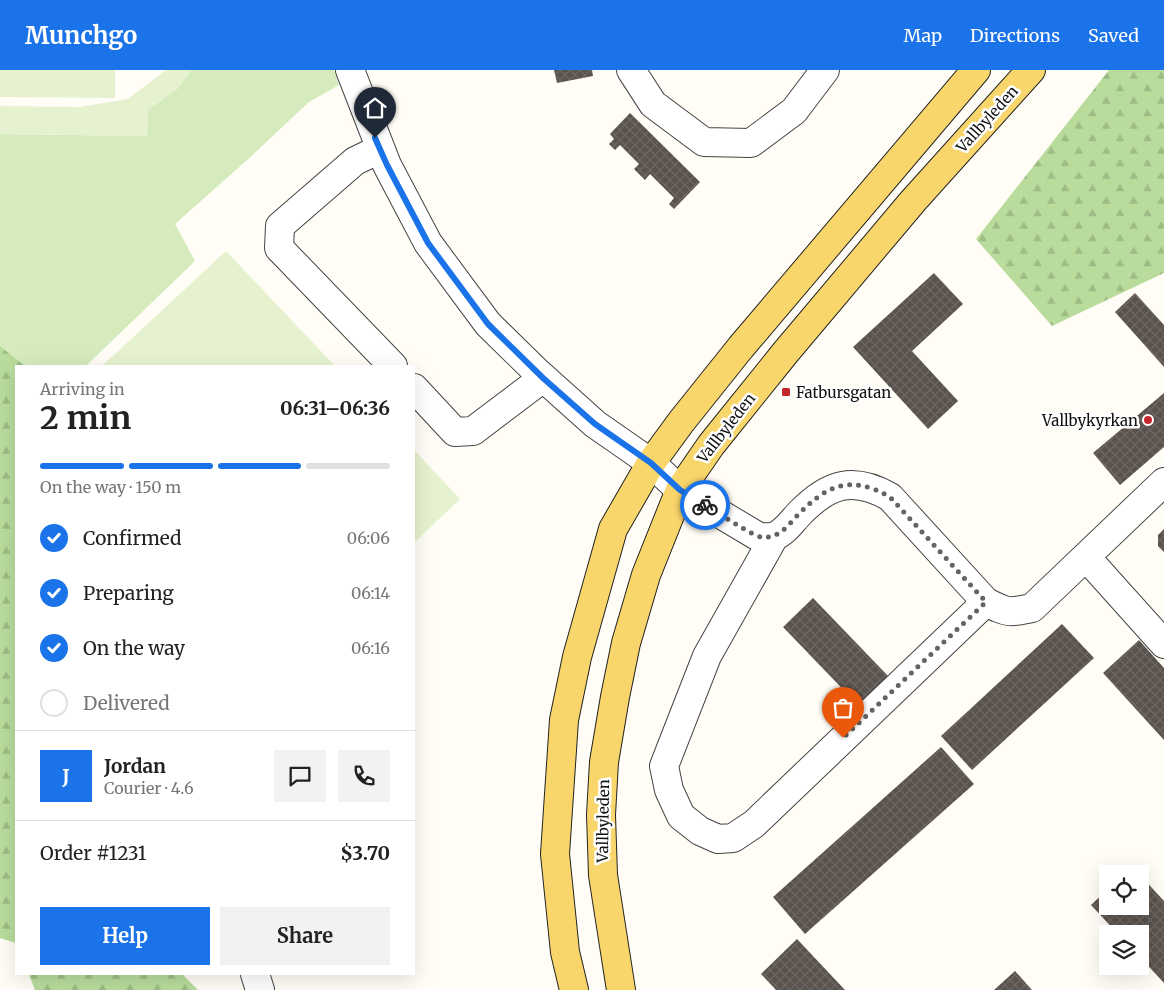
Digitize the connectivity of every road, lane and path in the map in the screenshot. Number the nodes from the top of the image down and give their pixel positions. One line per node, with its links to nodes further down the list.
1 (350, 70): 6 (street)
2 (632, 70): 3 (street)
3 (825, 70)
4 (976, 70): 10 (main road)
5 (1031, 70): 12 (main road, Vallbyleden)
6 (380, 149): 7 (street); 8 (street)
7 (392, 365)
8 (543, 378): 9 (street); 10 (street)
9 (415, 389)
10 (651, 463): 12 (street); 19 (main road)
11 (1164, 482): 14 (street)
12 (680, 490): 13 (street); 20 (main road, Vallbyleden)
13 (774, 537): 15 (street); 15 (street)
14 (1086, 557): 15 (street); 16 (street)
15 (986, 602)
16 (1164, 644)
17 (255, 975): 18 (street)
18 (260, 990)
19 (574, 990)
20 (621, 990)

